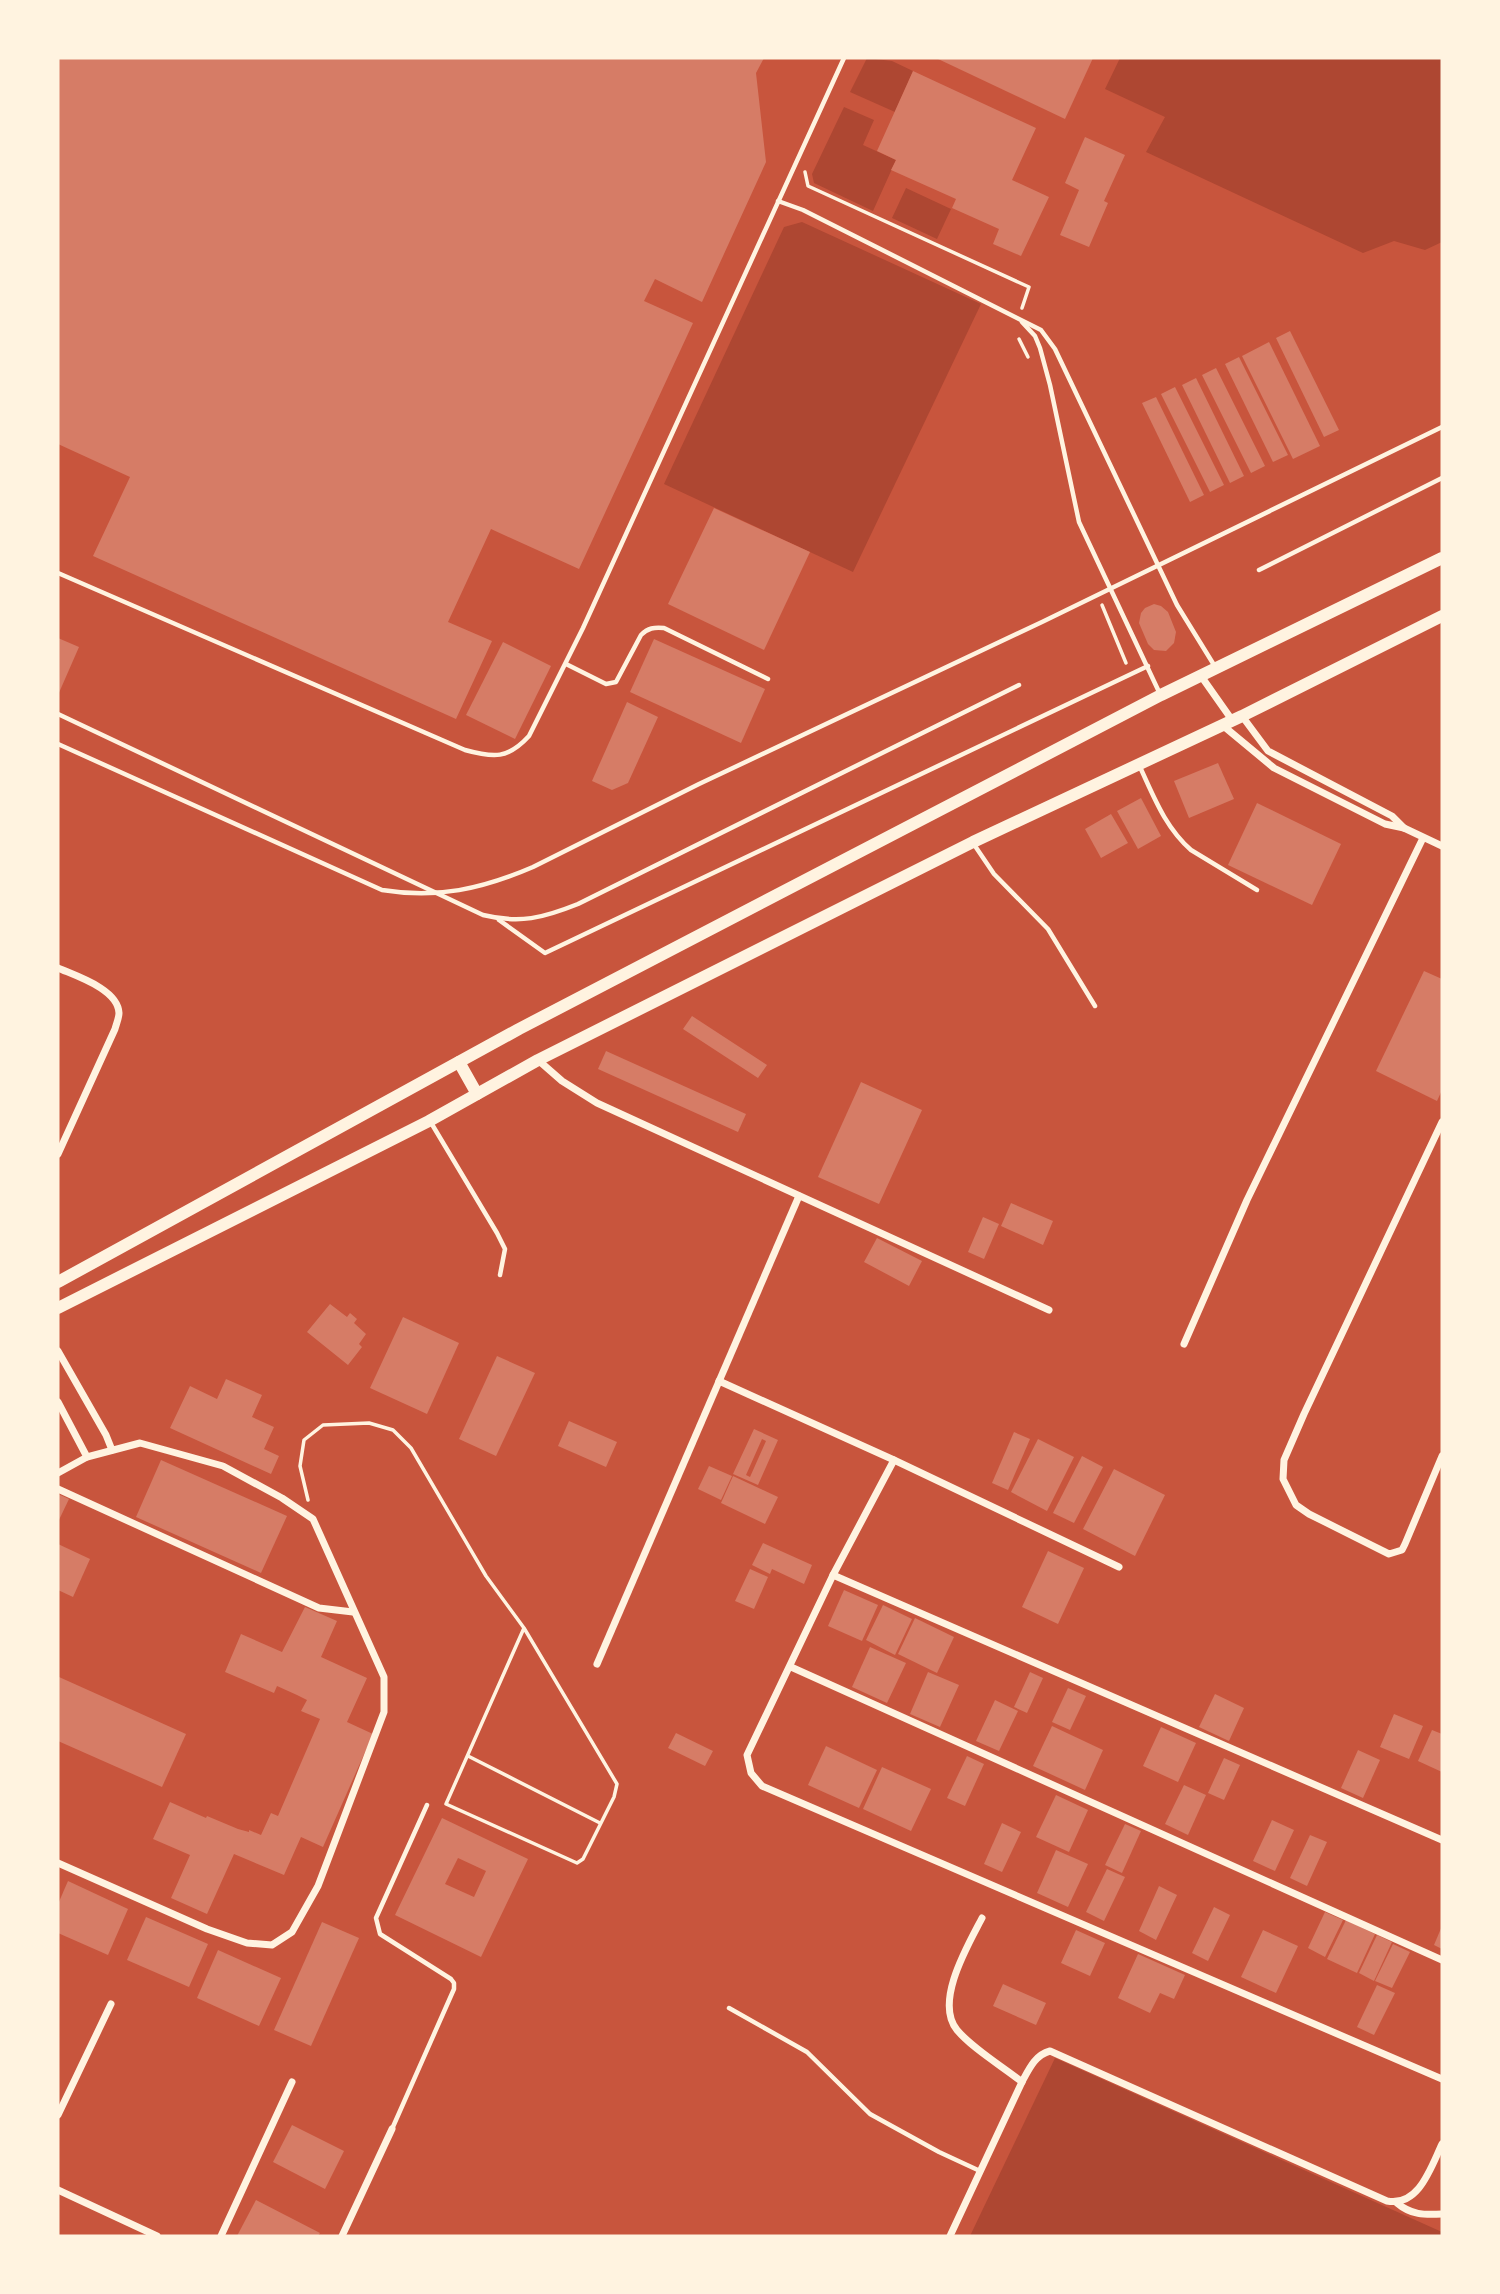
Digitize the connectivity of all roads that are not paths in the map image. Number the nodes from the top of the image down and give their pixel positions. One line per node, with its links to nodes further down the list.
1 (844, 58): 2 (lane)
2 (778, 201): 3 (lane); 10 (lane)
3 (1018, 320): 11 (lane); 12 (lane)
4 (1442, 427): 19 (lane)
5 (1442, 478): 7 (lane)
6 (1442, 558): 12 (main road)
7 (1259, 570)
8 (58, 573): 10 (lane)
9 (1442, 616): 18 (main road)
10 (566, 664): 14 (lane)
11 (1147, 666): 16 (lane); 26 (lane)
12 (1216, 669): 13 (main road)
13 (1202, 676): 16 (main road); 18 (street)
14 (768, 679)
15 (1019, 685): 26 (lane)
16 (1161, 695): 30 (main road)
17 (58, 714): 26 (lane)
18 (1232, 720): 20 (main road); 21 (street); 21 (street)
19 (58, 744)
20 (1138, 763): 23 (main road); 25 (lane)
21 (1404, 828): 22 (street)
22 (1423, 838): 24 (street); 40 (street)
23 (973, 842): 28 (lane); 29 (main road)
24 (1442, 846)
25 (1257, 890)
26 (495, 918)
27 (58, 968): 34 (street)
28 (1095, 1006)
29 (538, 1060): 31 (main road); 35 (street)
30 (459, 1062): 31 (main road); 37 (main road)
31 (477, 1094): 32 (main road)
32 (429, 1121): 36 (lane); 38 (main road)
33 (1442, 1122): 45 (street)
34 (58, 1154)
35 (799, 1196): 39 (street); 42 (street)
36 (500, 1275)
37 (58, 1282)
38 (58, 1308)
39 (1049, 1310)
40 (1184, 1344)
41 (58, 1352): 44 (street)
42 (719, 1381): 47 (street); 53 (street)
43 (58, 1402): 46 (street)
44 (112, 1450): 46 (street); 52 (street)
45 (1442, 1456)
46 (87, 1457): 48 (street)
47 (894, 1460): 50 (street); 51 (street)
48 (58, 1473)
49 (58, 1489): 52 (street)
50 (1119, 1567)
51 (832, 1575): 54 (street); 56 (street)
52 (353, 1612): 57 (street)
53 (597, 1664)
54 (791, 1667): 59 (street); 62 (street)
55 (427, 1805): 66 (lane)
56 (1442, 1840)
57 (58, 1863)
58 (982, 1918): 64 (street)
59 (1442, 1960)
60 (111, 2004): 65 (street)
61 (729, 2008): 68 (lane)
62 (1442, 2078)
63 (292, 2082): 73 (street)
64 (1022, 2082): 68 (street); 70 (street)
65 (58, 2115)
66 (392, 2129): 74 (street)
67 (1442, 2144): 70 (street)
68 (981, 2171): 75 (street)
69 (58, 2190): 72 (street)
70 (1397, 2203): 71 (street)
71 (1442, 2214)
72 (157, 2236)
73 (221, 2236)
74 (341, 2236)
75 (950, 2236)

